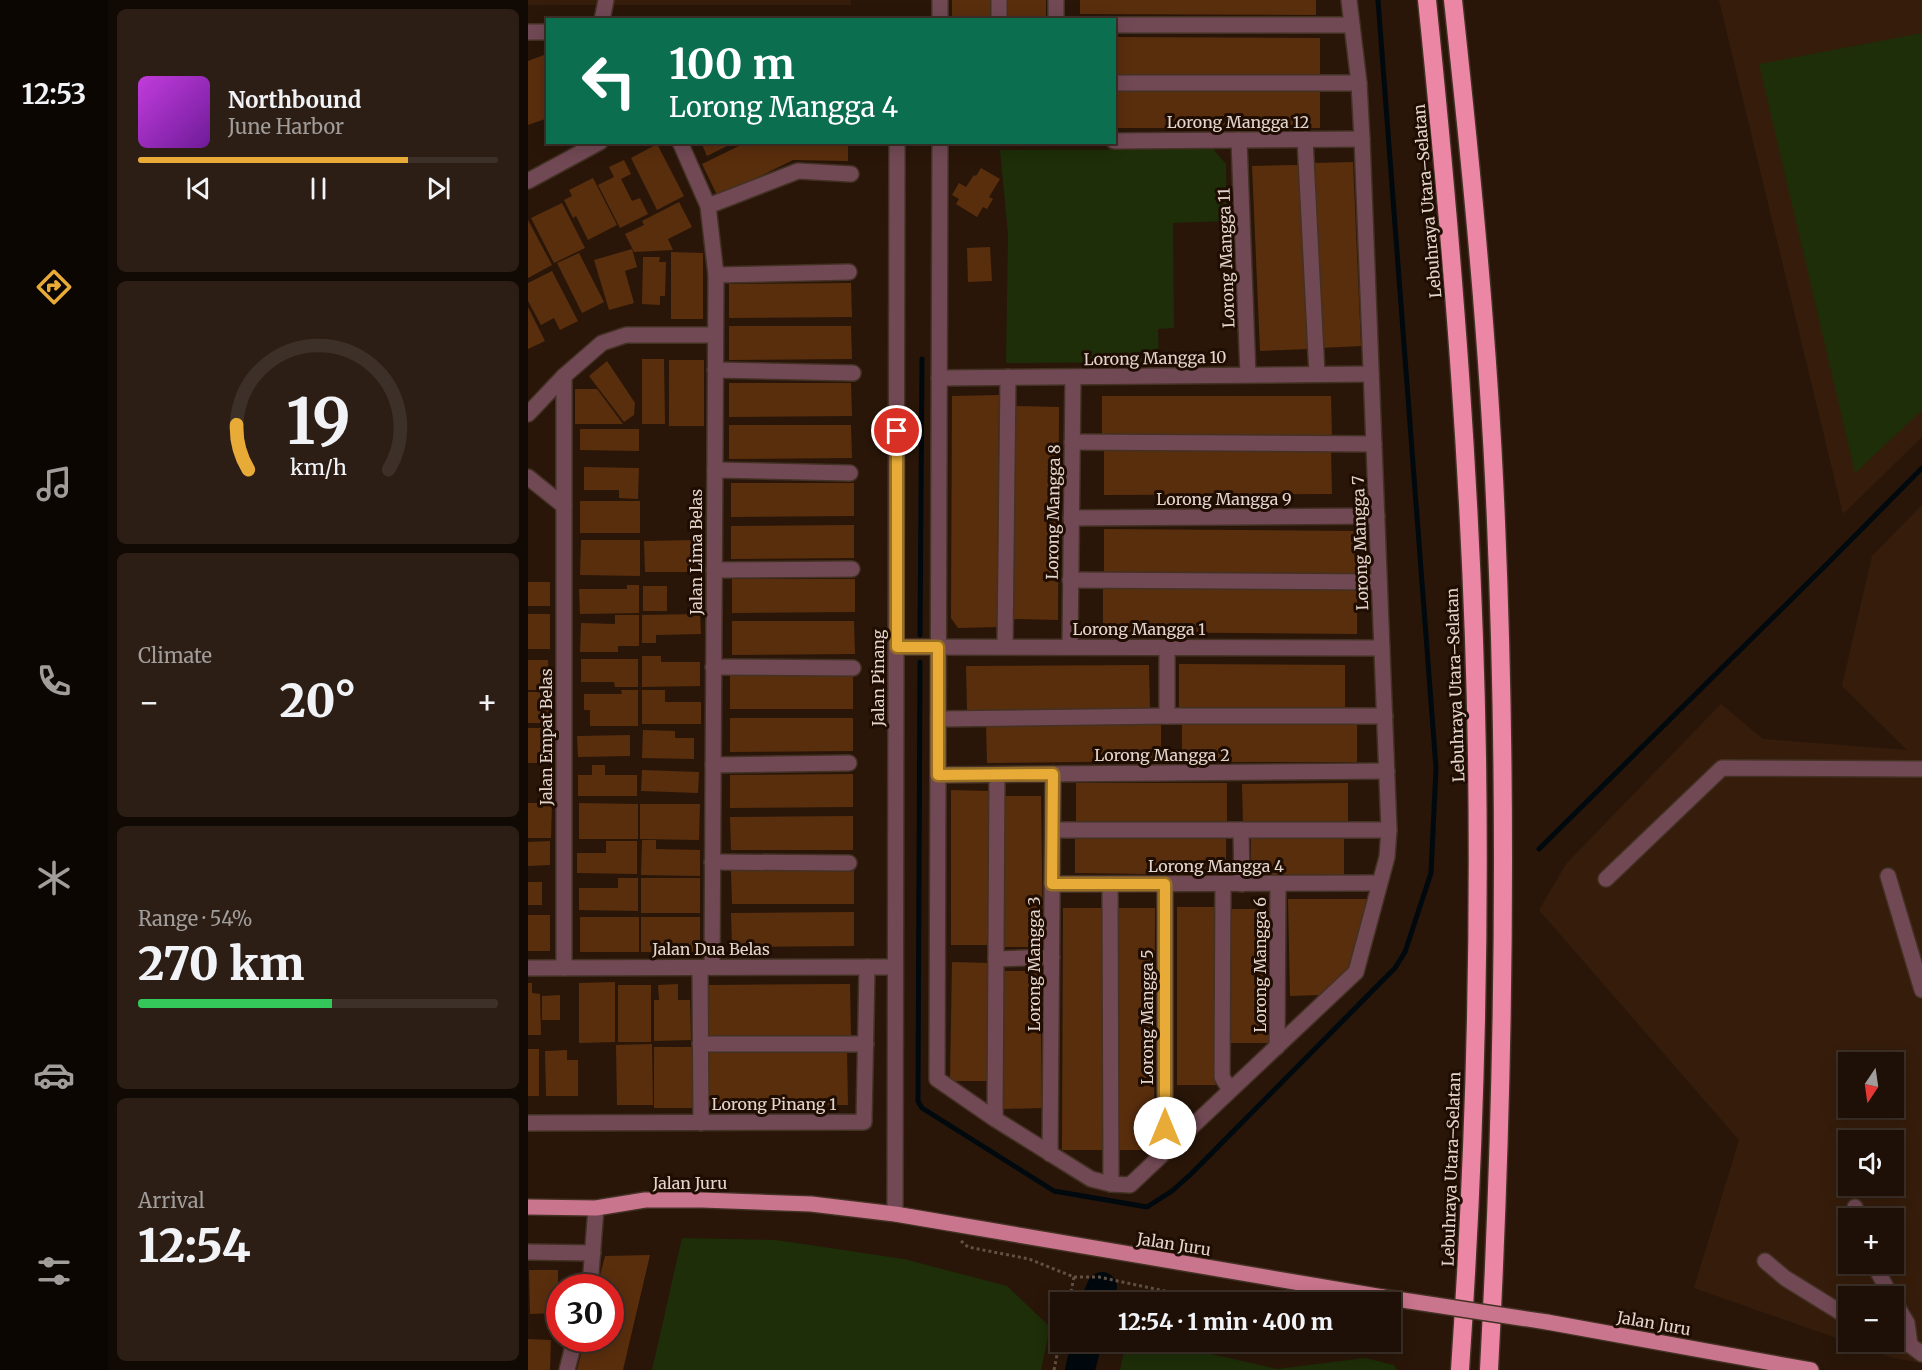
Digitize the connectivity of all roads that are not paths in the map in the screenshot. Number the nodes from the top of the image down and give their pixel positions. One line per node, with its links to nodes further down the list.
1 (606, 0): 8 (street)
2 (940, 0): 9 (street)
3 (999, 0): 10 (street)
4 (1056, 0): 11 (street)
5 (1349, 0): 13 (street, Lorong Mangga 7)
6 (1427, 0): 116 (highway, Lebuhraya Utara–Selatan)
7 (1453, 0): 117 (highway)
8 (602, 18)
9 (940, 18)
10 (999, 18)
11 (1056, 18)
12 (1116, 25): 13 (street)
13 (1352, 25): 16 (street, Lorong Mangga 7)
14 (528, 32): 15 (street)
15 (546, 33)
16 (1359, 82): 17 (street); 19 (street, Lorong Mangga 7)
17 (1116, 83)
18 (1305, 139): 19 (street, Lorong Mangga 12); 20 (street, Lorong Mangga 12); 34 (street)
19 (1362, 139): 35 (street, Lorong Mangga 7)
20 (1239, 140): 21 (street, Lorong Mangga 12); 36 (street, Lorong Mangga 11)
21 (1116, 141)
22 (596, 144): 27 (street)
23 (681, 144): 28 (street, Jalan Lima Belas)
24 (897, 144): 55 (street, Jalan Pinang)
25 (940, 144): 40 (street)
26 (851, 174): 28 (street)
27 (528, 181)
28 (708, 206): 30 (street, Jalan Lima Belas)
29 (849, 272): 30 (street)
30 (716, 275): 31 (street, Jalan Lima Belas)
31 (715, 335): 32 (street, Jalan Lima Belas); 37 (street)
32 (715, 370): 33 (street); 44 (street, Jalan Lima Belas)
33 (853, 373)
34 (1317, 374): 35 (street, Lorong Mangga 10); 36 (street, Lorong Mangga 10)
35 (1371, 374): 43 (street, Lorong Mangga 7)
36 (1248, 375): 39 (street, Lorong Mangga 10)
37 (564, 376): 41 (street); 47 (street, Jalan Empat Belas)
38 (1008, 377): 39 (street, Lorong Mangga 10); 40 (street, Lorong Mangga 10); 54 (street)
39 (1073, 377): 42 (street, Lorong Mangga 8)
40 (939, 378): 56 (street)
41 (528, 414)
42 (1072, 442): 43 (street); 49 (street, Lorong Mangga 8)
43 (1374, 444): 48 (street, Lorong Mangga 7)
44 (715, 470): 45 (street); 51 (street, Jalan Lima Belas)
45 (850, 473)
46 (528, 477): 47 (street)
47 (564, 506): 91 (street, Jalan Empat Belas)
48 (1377, 516): 49 (street, Lorong Mangga 9); 53 (street, Lorong Mangga 7)
49 (1071, 518): 52 (street, Lorong Mangga 8)
50 (852, 569): 51 (street)
51 (714, 570): 60 (street, Jalan Lima Belas)
52 (1070, 579): 53 (street); 57 (street, Lorong Mangga 8)
53 (1379, 582): 59 (street, Lorong Mangga 7)
54 (1005, 646): 56 (street, Lorong Mangga 1); 57 (street, Lorong Mangga 1)
55 (897, 647): 56 (street, Lorong Mangga 1); 89 (street, Jalan Pinang)
56 (938, 647): 64 (street)
57 (1070, 647): 58 (street, Lorong Mangga 1)
58 (1167, 647): 59 (street, Lorong Mangga 1); 62 (street)
59 (1382, 648): 63 (street, Lorong Mangga 7)
60 (713, 667): 61 (street); 66 (street, Jalan Lima Belas)
61 (853, 668)
62 (1167, 716): 63 (street); 64 (street)
63 (1385, 716): 68 (street, Lorong Mangga 7)
64 (938, 719): 70 (street)
65 (849, 763): 66 (street)
66 (713, 765): 75 (street, Jalan Lima Belas)
67 (1922, 769): 78 (street)
68 (1387, 771): 69 (street, Lorong Mangga 2); 74 (street, Lorong Mangga 7)
69 (1053, 774): 71 (street, Lorong Mangga 2); 72 (street, Lorong Mangga 3)
70 (938, 775): 71 (street, Lorong Mangga 2); 98 (street)
71 (997, 775): 87 (street)
72 (1053, 830): 73 (street); 79 (street, Lorong Mangga 3)
73 (1241, 830): 74 (street); 83 (street)
74 (1389, 830): 85 (street, Lorong Mangga 7)
75 (712, 862): 76 (street); 92 (street, Jalan Lima Belas)
76 (849, 863)
77 (1888, 876): 93 (street)
78 (1606, 879)
79 (1052, 884): 80 (street, Lorong Mangga 4); 86 (street, Lorong Mangga 3)
80 (1110, 884): 81 (street, Lorong Mangga 4); 103 (street)
81 (1165, 884): 82 (street, Lorong Mangga 4); 101 (street, Lorong Mangga 5)
82 (1223, 884): 83 (street, Lorong Mangga 4); 97 (street)
83 (1242, 884): 84 (street, Lorong Mangga 4)
84 (1278, 884): 85 (street, Lorong Mangga 4); 96 (street, Lorong Mangga 6)
85 (1379, 884): 96 (street, Lorong Mangga 7)
86 (1052, 957): 87 (street); 102 (street, Lorong Mangga 3)
87 (996, 959): 98 (street)
88 (867, 967): 89 (street, Jalan Dua Belas); 92 (street, Jalan Dua Belas); 95 (street, Lorong Pinang 1)
89 (894, 967): 106 (street, Jalan Pinang)
90 (528, 968): 91 (street, Jalan Dua Belas)
91 (564, 968): 92 (street, Jalan Dua Belas)
92 (706, 968): 94 (street, Jalan Lima Belas)
93 (1922, 990)
94 (700, 1044): 95 (street); 100 (street, Jalan Lima Belas)
95 (866, 1044): 100 (street, Lorong Pinang 1)
96 (1277, 1047): 97 (street, Lorong Mangga 7)
97 (1230, 1090): 101 (street, Lorong Mangga 7)
98 (995, 1119): 102 (street)
99 (528, 1123): 100 (street, Lorong Pinang 1)
100 (701, 1123)
101 (1165, 1151): 103 (street, Lorong Mangga 7)
102 (1050, 1154): 103 (street)
103 (1111, 1184)
104 (528, 1207): 105 (main road, Jalan Juru)
105 (596, 1208): 106 (main road, Jalan Juru); 108 (street)
106 (895, 1214): 118 (main road, Jalan Juru, bridge)
107 (528, 1252): 108 (street)
108 (593, 1253): 110 (street)
109 (1765, 1261): 111 (street)
110 (590, 1274)
111 (1838, 1311)
112 (1904, 1318): 113 (street)
113 (1916, 1349)
114 (572, 1352): 115 (street)
115 (567, 1370)
116 (1460, 1370)
117 (1489, 1370)
118 (1811, 1370)

